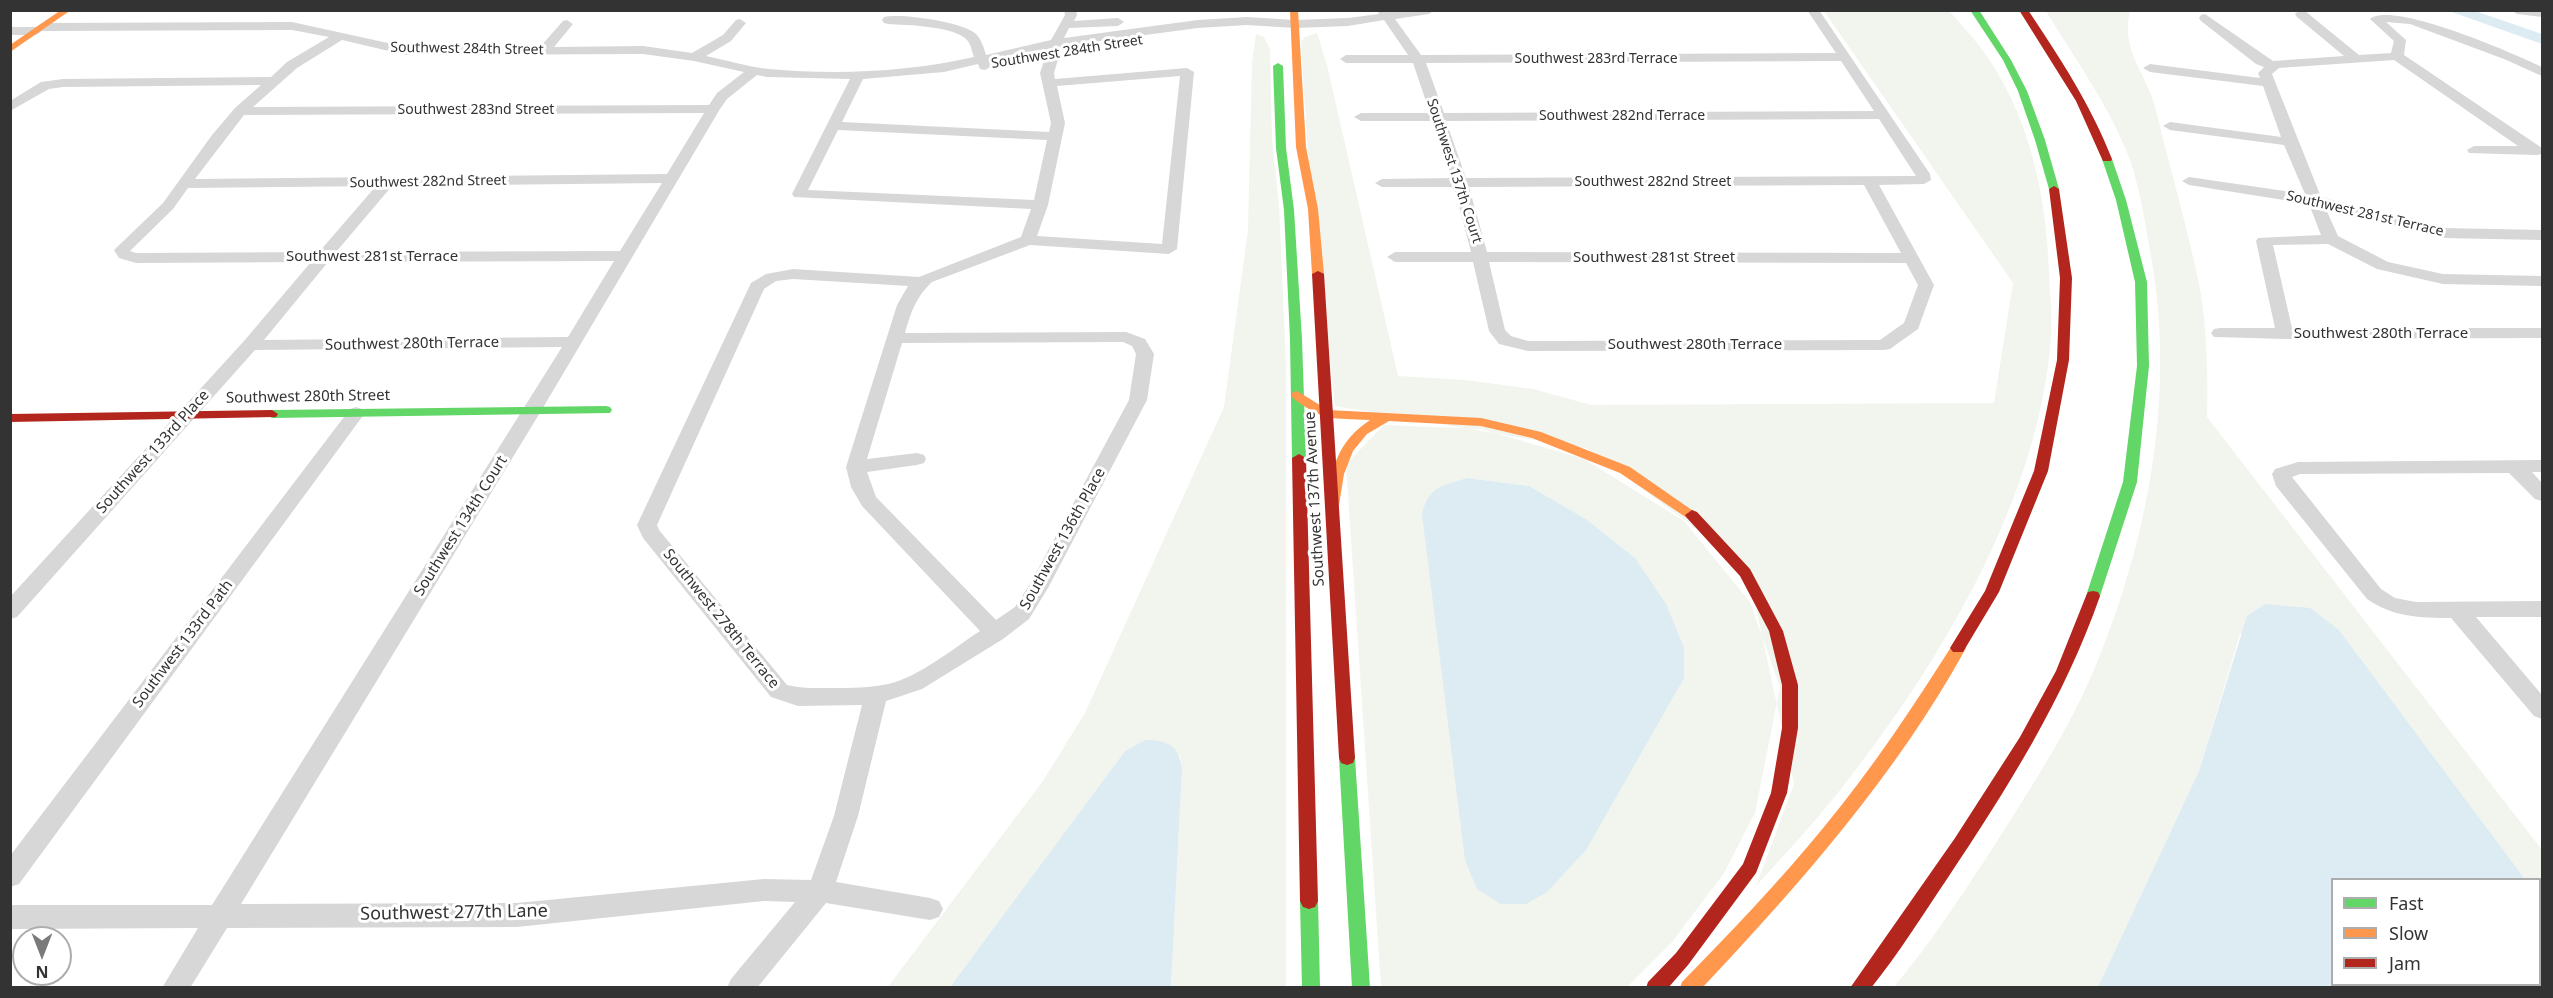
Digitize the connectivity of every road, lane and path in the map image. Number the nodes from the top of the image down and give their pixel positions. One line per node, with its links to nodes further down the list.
1 (67, 10): 20 (main road)
2 (1070, 10): 18 (street)
3 (1216, 10): 18 (street)
4 (1429, 10): 11 (street, Southwest 284th Street)
5 (1813, 10): 29 (street)
6 (1974, 10): 49 (main road)
7 (2023, 10): 34 (main road)
8 (2039, 10): 34 (main road)
9 (2517, 10): 10 (street)
10 (2542, 13)
11 (1385, 14): 13 (street, Southwest 284th Street); 32 (street, Southwest 137th Court)
12 (2301, 14): 31 (street)
13 (1294, 17): 21 (street, Southwest 284th Street); 85 (main road, Southwest 137th Avenue)
14 (2205, 18): 38 (street)
15 (888, 20): 33 (street)
16 (741, 22): 28 (street)
17 (567, 24): 26 (street)
18 (1064, 25): 24 (street)
19 (1967, 25): 49 (main road)
20 (39, 29): 22 (street, Southwest 284th Street); 23 (street, Southwest 284th Street); 25 (main road)
21 (1277, 29): 24 (street, Southwest 284th Street); 81 (main road, Southwest 137th Avenue)
22 (10, 31)
23 (341, 35): 26 (street, Southwest 284th Street); 40 (street)
24 (1054, 48): 33 (street, Southwest 284th Street); 41 (street)
25 (10, 49)
26 (543, 51): 28 (street, Southwest 284th Street)
27 (2397, 56): 31 (street); 37 (street); 54 (street)
28 (694, 57): 36 (street, Southwest 284th Street)
29 (1846, 57): 32 (street, Southwest 283rd Terrace); 45 (street)
30 (1346, 59): 32 (street, Southwest 283rd Terrace)
31 (2356, 59): 38 (street)
32 (1418, 60): 47 (street, Southwest 137th Court)
33 (982, 62): 39 (street, Southwest 284th Street)
34 (2061, 65): 112 (main road)
35 (2150, 68): 38 (street)
36 (753, 71): 39 (street, Southwest 284th Street); 43 (street, Southwest 134th Court)
37 (2542, 72)
38 (2269, 74): 52 (street)
39 (858, 75): 48 (street)
40 (274, 81): 42 (street); 44 (street)
41 (1050, 83): 51 (street); 66 (street)
42 (10, 107)
43 (712, 109): 44 (street, Southwest 283nd Street); 55 (street, Southwest 134th Court)
44 (240, 111): 61 (street)
45 (1884, 115): 47 (street, Southwest 282nd Terrace); 56 (street, Southwest 282nd Street)
46 (1361, 117): 47 (street, Southwest 282nd Terrace)
47 (1437, 117): 60 (street, Southwest 137th Court)
48 (833, 126): 51 (street); 63 (street)
49 (2036, 126): 111 (main road)
50 (2170, 126): 52 (street)
51 (1054, 136): 63 (street)
52 (2290, 142): 62 (street)
53 (2474, 150): 54 (street)
54 (2538, 151)
55 (671, 178): 58 (street, Southwest 282nd Street); 67 (street, Southwest 134th Court)
56 (1869, 180): 60 (street, Southwest 282nd Street); 71 (street)
57 (2189, 181): 62 (street, Southwest 281st Terrace)
58 (387, 182): 61 (street, Southwest 282nd Street); 68 (street, Southwest 133rd Place)
59 (1382, 183): 60 (street, Southwest 282nd Street)
60 (1460, 183): 70 (street, Southwest 137th Court)
61 (185, 184): 68 (street, Southwest 281st Terrace)
62 (2314, 200): 64 (street, Southwest 281st Terrace); 65 (street)
63 (1040, 205): 66 (street)
64 (2542, 235)
65 (2331, 239): 72 (street); 76 (street)
66 (1028, 240): 73 (street)
67 (625, 256): 68 (street, Southwest 281st Terrace); 79 (street, Southwest 134th Court)
68 (324, 257): 80 (street, Southwest 133rd Place)
69 (1395, 257): 70 (street, Southwest 281st Street)
70 (1481, 258): 71 (street, Southwest 281st Street); 78 (street, Southwest 137th Court)
71 (1912, 258): 78 (street, Southwest 280th Terrace)
72 (2542, 281)
73 (923, 282): 77 (street); 99 (street, Southwest 278th Terrace)
74 (2220, 333): 76 (street, Southwest 280th Terrace)
75 (2542, 333): 76 (street, Southwest 280th Terrace)
76 (2285, 334)
77 (894, 338): 92 (street); 98 (street, Southwest 136th Place)
78 (1505, 340)
79 (573, 342): 80 (street, Southwest 280th Terrace); 83 (street, Southwest 134th Court)
80 (250, 345): 86 (street, Southwest 133rd Place)
81 (1297, 395): 85 (main road); 108 (main road, Southwest 137th Avenue)
82 (606, 410): 83 (main road, Southwest 280th Street)
83 (532, 411): 84 (main road, Southwest 280th Street); 105 (street, Southwest 134th Court)
84 (356, 413): 86 (main road, Southwest 280th Street); 101 (street, Southwest 133rd Path)
85 (1327, 414): 87 (main road); 94 (main road, Southwest 137th Avenue)
86 (185, 416): 88 (main road, Southwest 280th Street); 97 (street, Southwest 133rd Place)
87 (1390, 416): 94 (main road); 110 (main road)
88 (10, 418)
89 (917, 459): 92 (street)
90 (2514, 466): 91 (street); 93 (street); 96 (street)
91 (2542, 466)
92 (856, 467): 98 (street)
93 (2542, 494)
94 (1332, 505): 109 (main road, Southwest 137th Avenue)
95 (2542, 609): 96 (street)
96 (2457, 610): 100 (street)
97 (10, 611)
98 (996, 633): 99 (street, Southwest 136th Place)
99 (876, 695): 102 (street)
100 (2542, 710)
101 (10, 876)
102 (820, 891): 103 (street, Southwest 277th Lane); 105 (street, Southwest 277th Lane); 107 (street)
103 (930, 909)
104 (10, 917): 105 (street, Southwest 277th Lane)
105 (218, 917): 106 (street, Southwest 134th Court)
106 (175, 987)
107 (740, 987)
108 (1311, 987)
109 (1361, 987)
110 (1655, 987)
111 (1689, 987)
112 (1859, 987)

